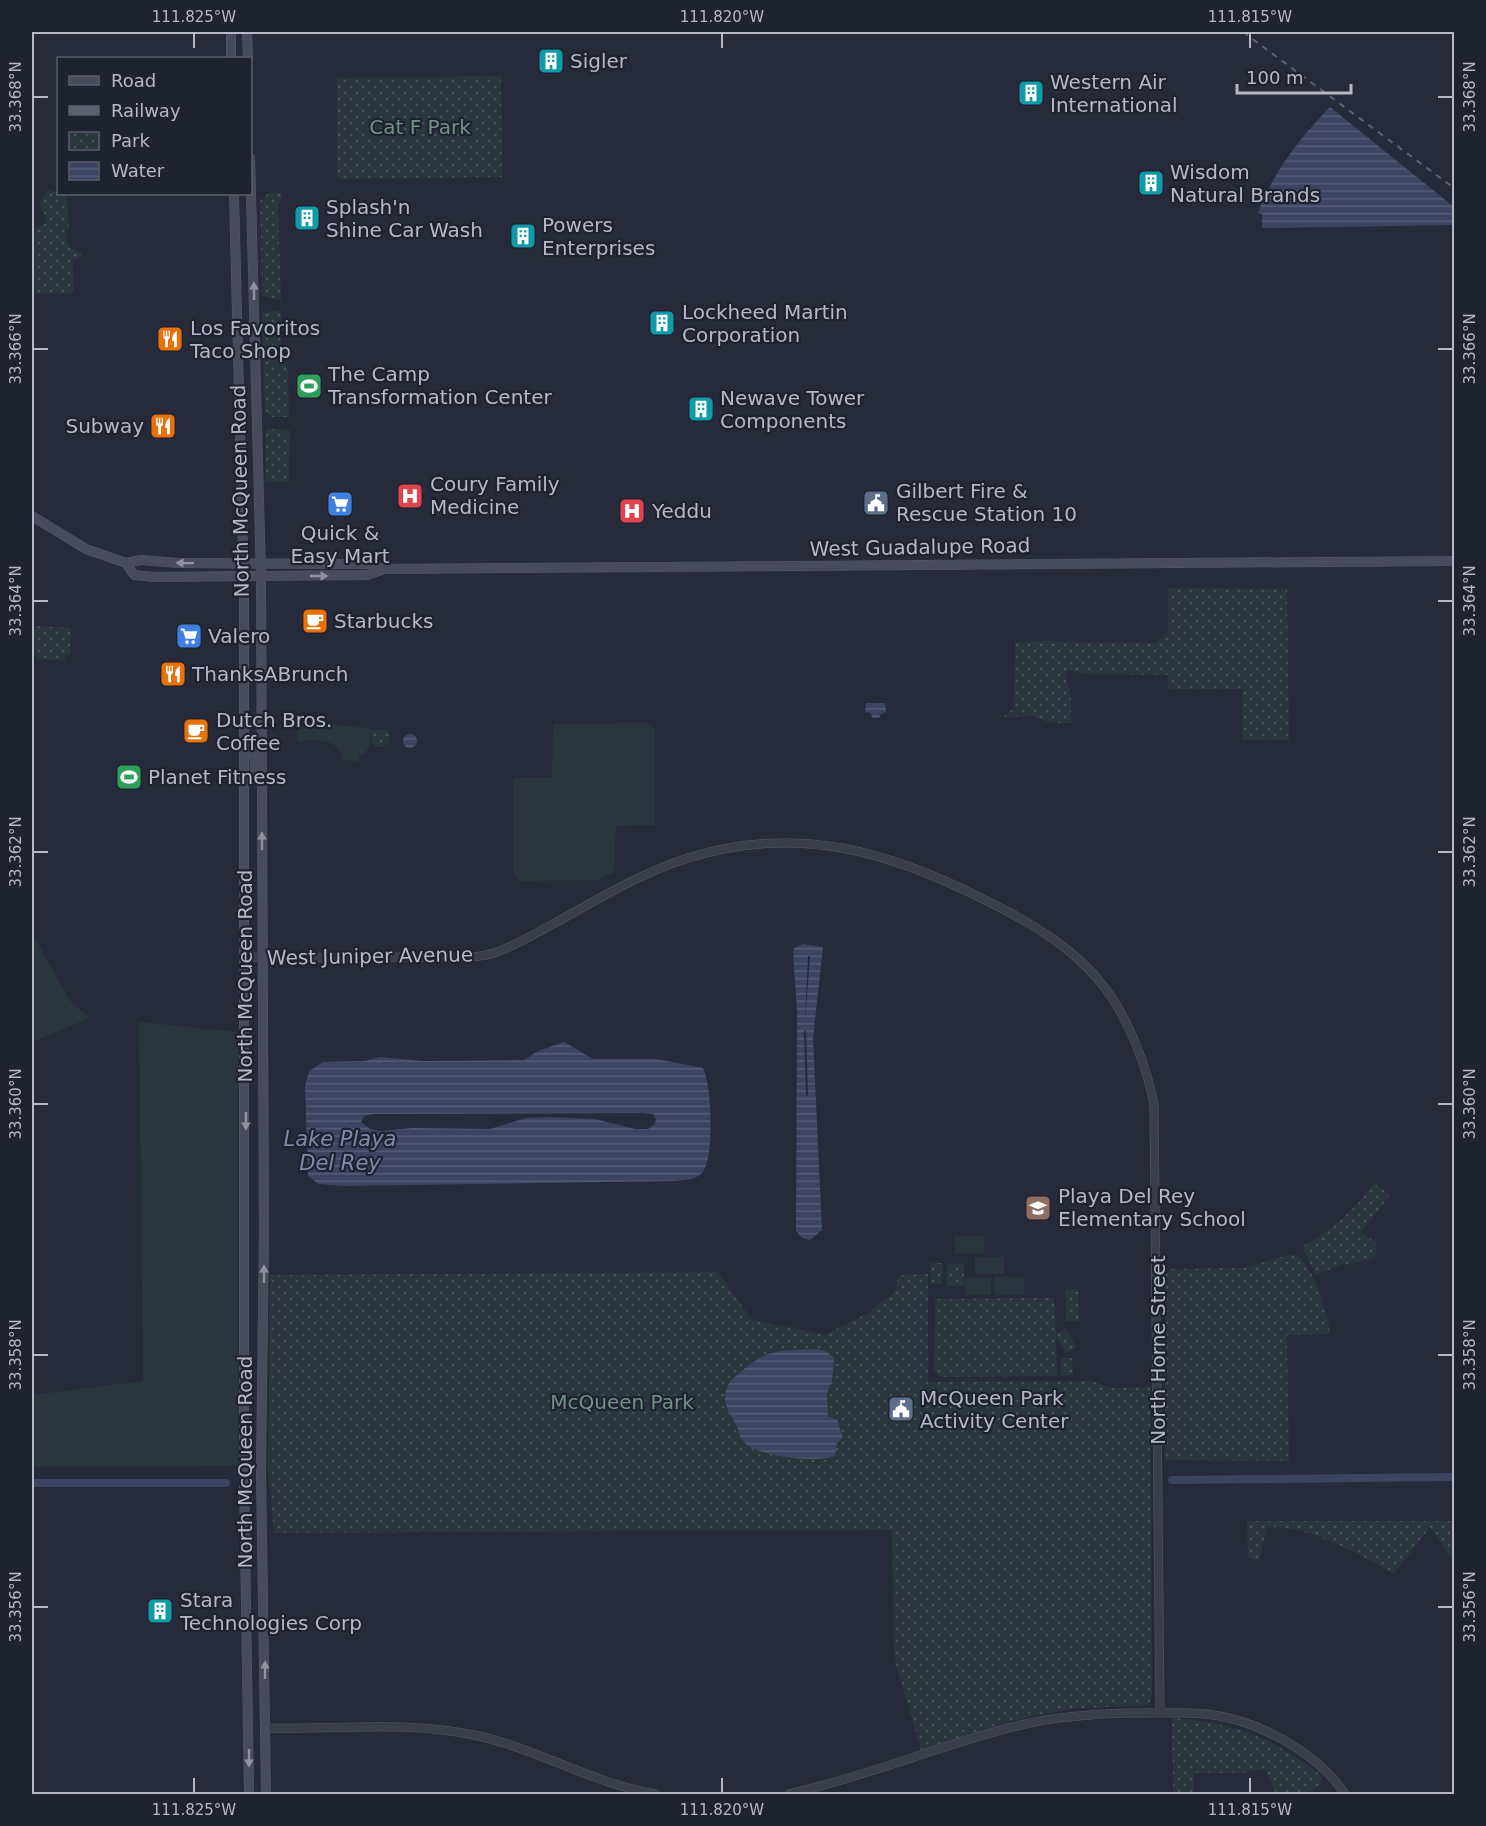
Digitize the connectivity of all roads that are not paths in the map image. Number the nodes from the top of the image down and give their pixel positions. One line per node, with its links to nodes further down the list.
1 (231, 32): 3 (main road)
2 (247, 32): 4 (main road)
3 (231, 57)
4 (248, 57)
5 (234, 195): 7 (main road, North McQueen Road)
6 (251, 195): 8 (main road, North McQueen Road, one-way to 6)
7 (238, 349): 8 (main road); 12 (main road, North McQueen Road)
8 (255, 349): 13 (main road, North McQueen Road)
9 (32, 516): 11 (main road, West Guadalupe Road)
10 (1455, 561): 14 (main road, West Guadalupe Road)
11 (126, 563): 12 (main road, West Guadalupe Road, one-way to 11); 15 (main road, West Guadalupe Road)
12 (244, 564): 13 (main road, West Guadalupe Road); 15 (main road, North McQueen Road)
13 (260, 564): 14 (main road, West Guadalupe Road); 16 (main road, North McQueen Road)
14 (385, 569): 16 (main road, West Guadalupe Road, one-way to 14)
15 (244, 576): 16 (main road, West Guadalupe Road); 17 (main road, North McQueen Road)
16 (261, 577): 18 (main road, North McQueen Road)
17 (244, 747): 18 (main road); 19 (main road, North McQueen Road)
18 (262, 781): 20 (main road, North McQueen Road, one-way to 18)
19 (246, 957): 20 (street, West Juniper Avenue); 22 (main road, North McQueen Road, one-way to 22)
20 (263, 957): 21 (street, West Juniper Avenue); 23 (main road, North McQueen Road, one-way to 20)
21 (1087, 969): 26 (street, North Horne Street)
22 (246, 1304): 23 (main road); 24 (main road, North McQueen Road)
23 (264, 1304): 25 (main road, North McQueen Road)
24 (244, 1479): 25 (main road); 28 (main road, North McQueen Road, one-way to 28)
25 (261, 1479): 27 (main road, North McQueen Road, one-way to 25)
26 (1160, 1713): 31 (street); 32 (street)
27 (265, 1728): 29 (main road, North McQueen Road); 30 (street)
28 (249, 1794)
29 (266, 1794)
30 (656, 1794)
31 (789, 1794)
32 (1345, 1794)

